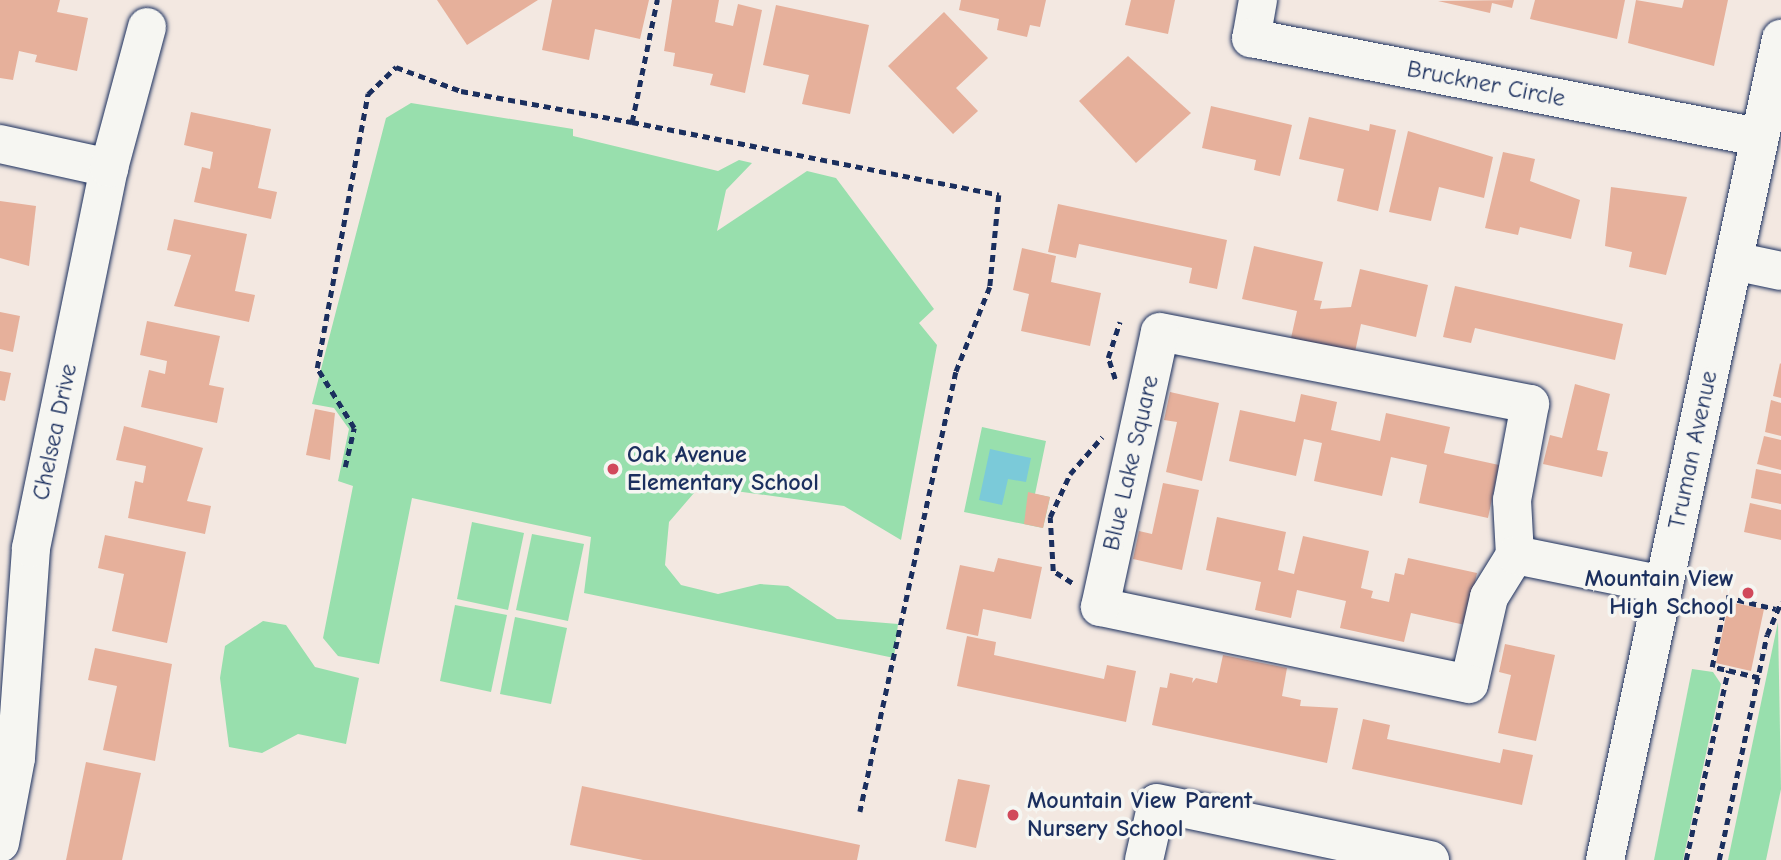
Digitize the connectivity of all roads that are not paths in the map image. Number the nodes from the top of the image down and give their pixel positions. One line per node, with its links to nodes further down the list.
1 (1258, 0): 4 (street, Bruckner Circle)
2 (147, 27): 6 (street, Chelsea Drive)
3 (1781, 39): 4 (street, Truman Avenue)
4 (1758, 137): 7 (street, Truman Avenue)
5 (0, 144): 6 (street)
6 (109, 168): 11 (street, Chelsea Drive)
7 (1734, 261): 8 (street); 10 (street, Truman Avenue)
8 (1781, 271)
9 (1515, 555): 9 (street, Blue Lake Square); 10 (street)
10 (1664, 585): 15 (street, Truman Avenue)
11 (11, 668): 12 (street, Chelsea Drive)
12 (0, 843)
13 (1144, 860): 14 (street)
14 (1430, 860)
15 (1605, 860)

